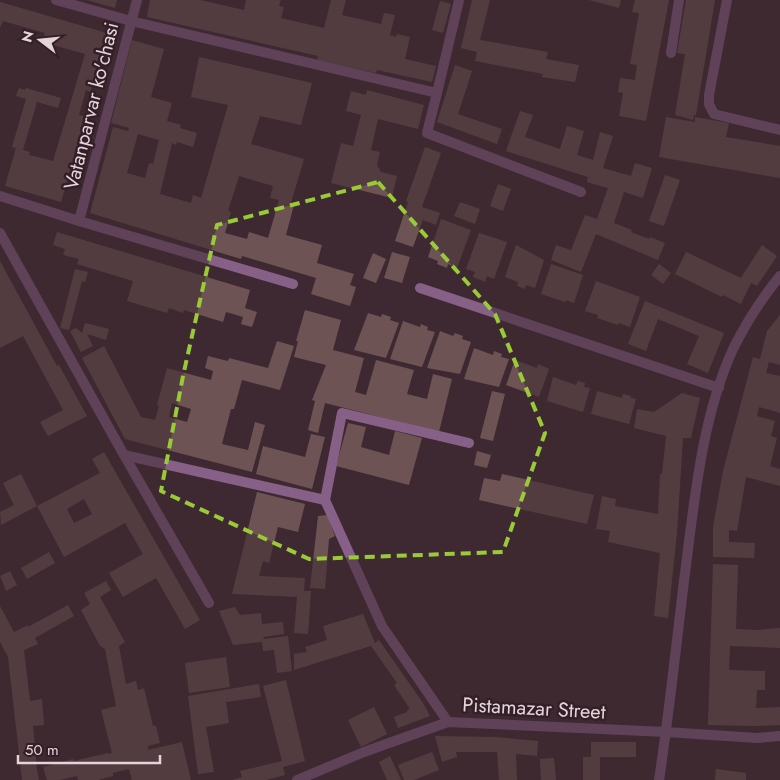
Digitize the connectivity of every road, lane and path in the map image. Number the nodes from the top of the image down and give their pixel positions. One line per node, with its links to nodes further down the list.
1 (56, 0): 6 (street)
2 (137, 0): 6 (street, Vatanparvar ko'chasi)
3 (459, 0): 8 (street)
4 (679, 0): 7 (street)
5 (726, 0): 9 (street)
6 (131, 21): 8 (street); 12 (street, Vatanparvar ko'chasi)
7 (671, 53)
8 (437, 92): 10 (street)
9 (780, 130)
10 (581, 192)
11 (0, 196): 12 (street)
12 (79, 221): 15 (street)
13 (0, 233): 19 (street)
14 (780, 276): 17 (street)
15 (293, 284)
16 (420, 288): 17 (street)
17 (719, 388): 23 (street)
18 (469, 443): 20 (street)
19 (124, 455): 20 (street); 21 (street)
20 (325, 500): 22 (street)
21 (209, 603)
22 (448, 722): 23 (street, Pistamazar Street); 25 (street, Pistamazar Street)
23 (666, 732): 24 (street, Pistamazar Street); 26 (street)
24 (780, 736)
25 (297, 780)
26 (659, 780)

